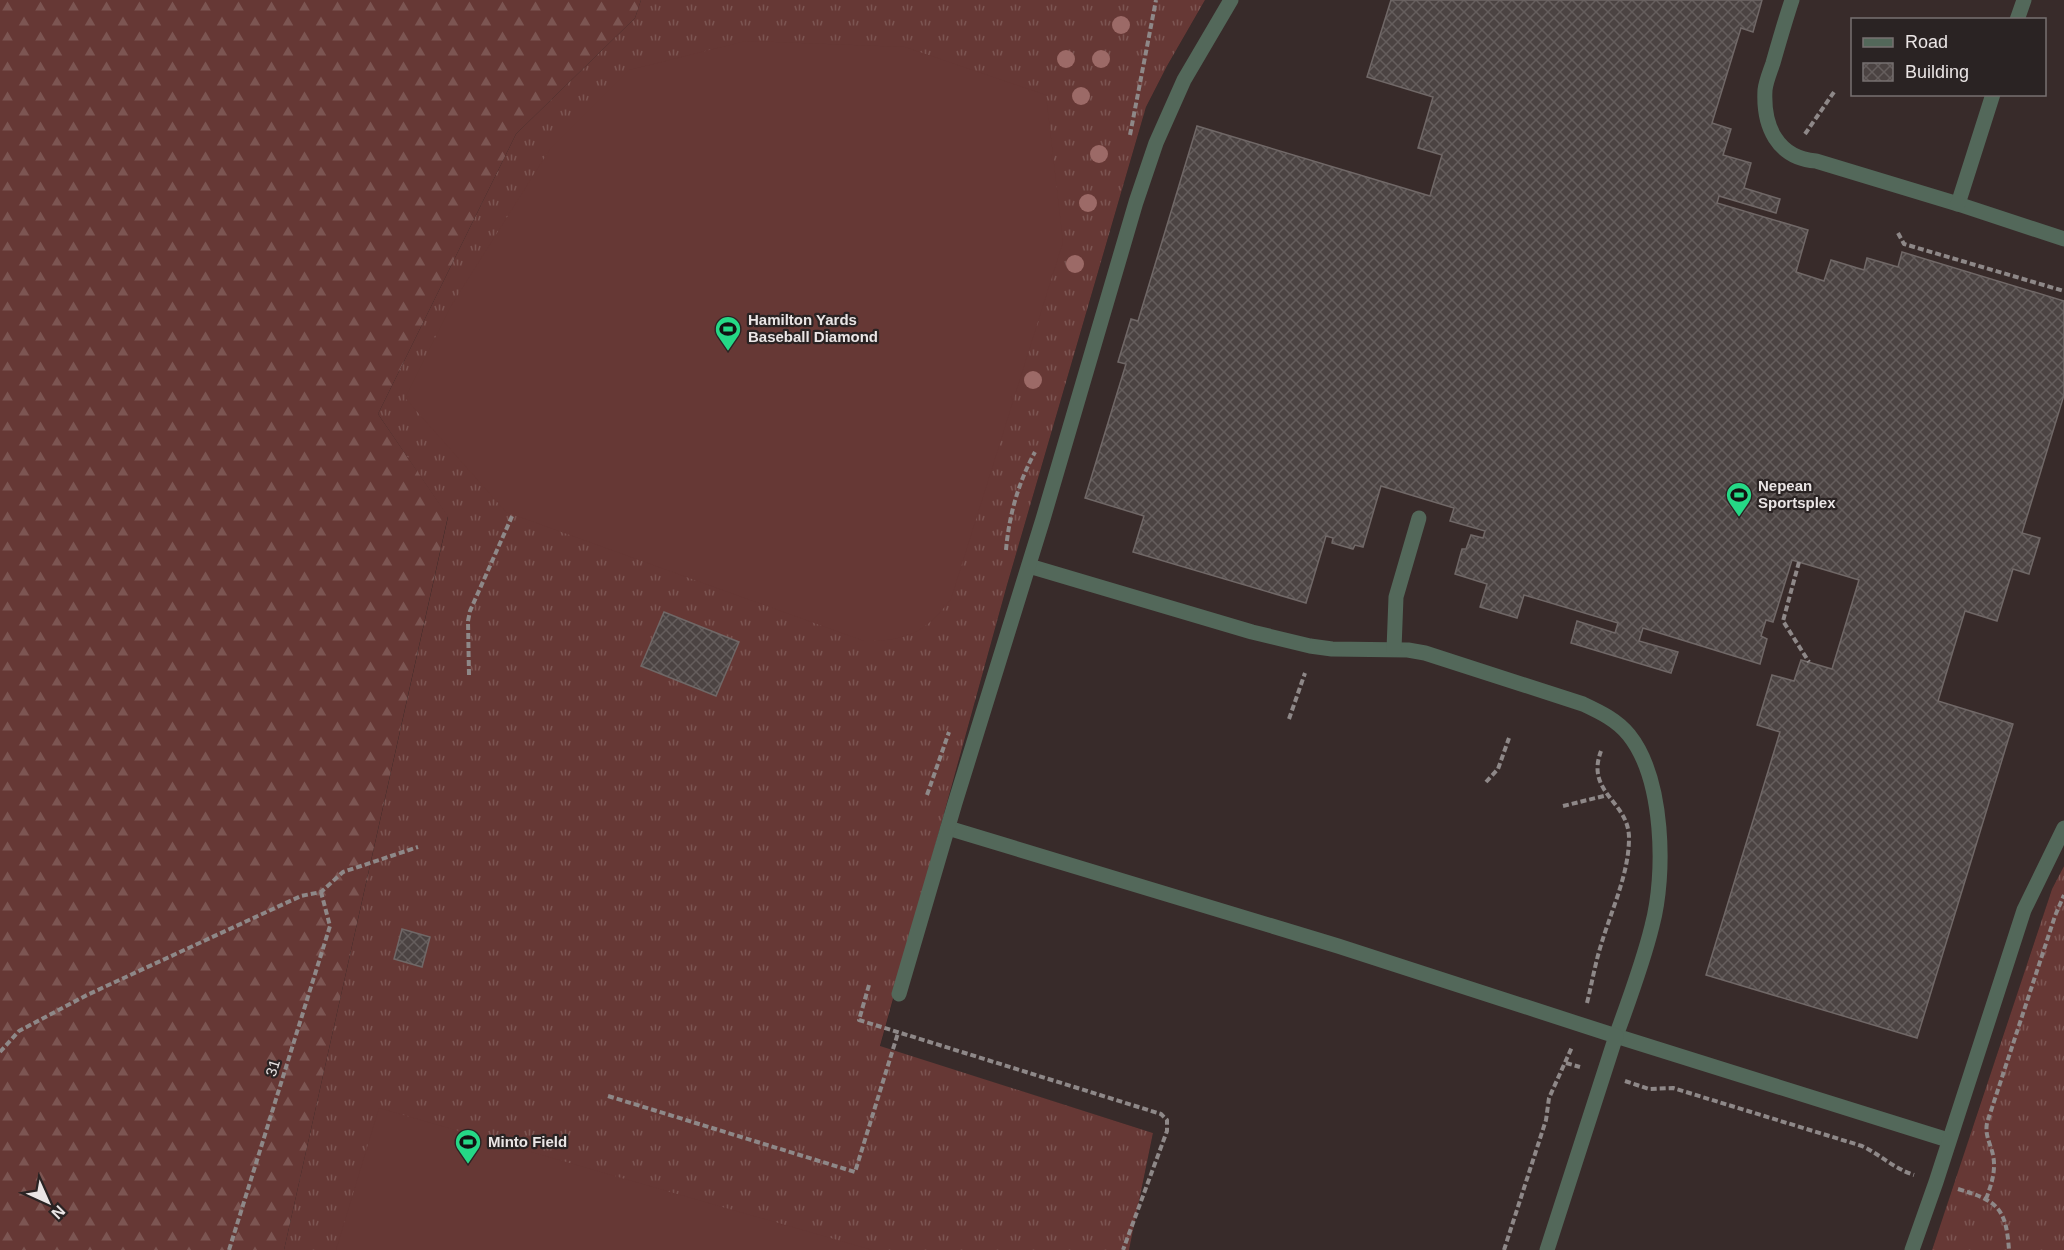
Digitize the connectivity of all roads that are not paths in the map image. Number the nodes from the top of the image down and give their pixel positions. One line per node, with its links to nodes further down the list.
1 (1231, 0): 9 (lane)
2 (1792, 0): 6 (lane)
3 (2024, 0): 4 (lane)
4 (2018, 18)
5 (1992, 96): 6 (lane)
6 (1958, 204): 7 (lane)
7 (2064, 239)
8 (1419, 518): 10 (lane)
9 (1029, 566): 10 (lane); 11 (lane)
10 (1394, 649): 14 (lane)
11 (948, 828): 13 (lane); 14 (lane)
12 (2064, 828): 15 (lane)
13 (899, 994)
14 (1616, 1036): 15 (lane); 16 (lane)
15 (1948, 1140): 17 (lane)
16 (1547, 1250)
17 (1912, 1250)

